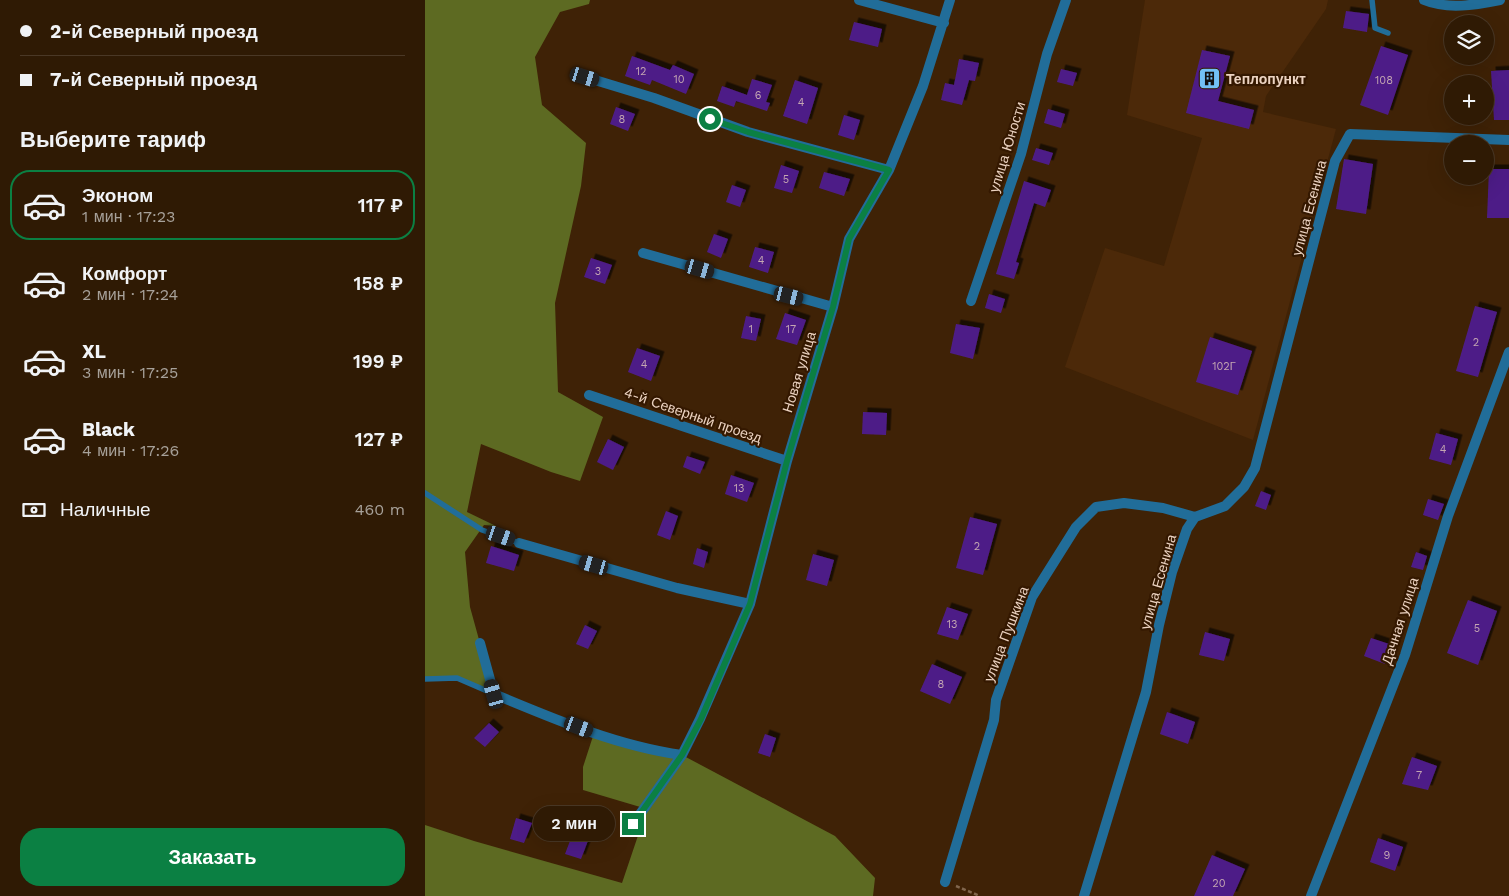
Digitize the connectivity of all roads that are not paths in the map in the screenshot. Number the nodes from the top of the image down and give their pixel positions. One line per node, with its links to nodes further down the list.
1 (859, 0): 7 (street)
2 (951, 0): 7 (street, Новая улица)
3 (1066, 0): 13 (street, улица Юности)
4 (1372, 0): 8 (lane)
5 (1424, 0): 6 (street)
6 (1500, 0)
7 (944, 23): 11 (street, Новая улица)
8 (1388, 33)
9 (585, 77): 11 (street)
10 (1509, 140): 19 (street, улица Есенина)
11 (889, 170): 14 (street, Новая улица)
12 (643, 253): 14 (street)
13 (971, 301)
14 (833, 307): 17 (street, Новая улица)
15 (1509, 352): 29 (street, Дачная улица)
16 (589, 394): 17 (street, 4-й Северный проезд)
17 (787, 461): 21 (street, Новая улица)
18 (425, 493): 20 (lane)
19 (1195, 517): 27 (street, улица Пушкина); 28 (street, улица Есенина)
20 (519, 543): 21 (street)
21 (750, 604): 25 (street, Новая улица)
22 (480, 643): 24 (street)
23 (425, 679): 24 (lane)
24 (494, 694): 25 (street)
25 (682, 755): 26 (street, Новая улица)
26 (633, 824)
27 (945, 882)
28 (1084, 896)
29 (1311, 896)

